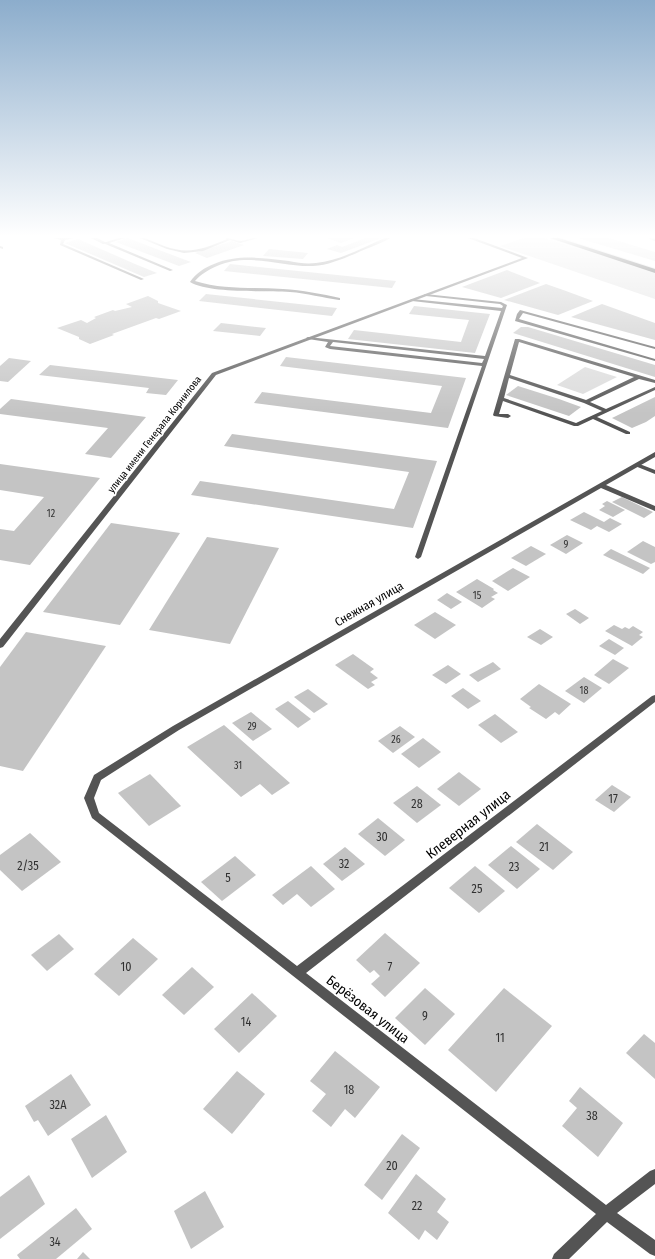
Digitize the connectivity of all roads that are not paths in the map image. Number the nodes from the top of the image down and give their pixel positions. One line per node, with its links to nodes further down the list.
1 (326, 297): 4 (lane)
2 (421, 297): 5 (street, улица имени Генерала Корнилова)
3 (442, 297): 6 (lane)
4 (339, 299)
5 (412, 300): 6 (lane); 7 (street, улица имени Генерала Корнилова)
6 (505, 307): 10 (lane)
7 (308, 338): 8 (lane); 29 (street, улица имени Генерала Корнилова)
8 (331, 341): 10 (lane); 12 (lane)
9 (655, 348): 11 (lane)
10 (487, 358): 12 (lane)
11 (655, 360)
12 (485, 365): 28 (lane)
13 (507, 376): 14 (lane); 17 (lane); 18 (lane)
14 (640, 377): 15 (lane); 18 (lane)
15 (655, 382)
16 (655, 388): 19 (lane)
17 (501, 399): 20 (lane); 21 (lane)
18 (586, 402): 19 (lane)
19 (607, 411): 21 (lane)
20 (508, 416)
21 (594, 417): 22 (lane)
22 (628, 433)
23 (655, 454): 24 (street, Снежная улица)
24 (637, 465): 25 (lane); 26 (street, Снежная улица)
25 (655, 472)
26 (601, 485): 27 (street); 31 (street, Снежная улица)
27 (655, 509)
28 (418, 557)
29 (0, 645)
30 (655, 698): 32 (street, Клеверная улица)
31 (97, 778): 32 (street, Берёзовая улица)
32 (297, 973): 34 (street, Берёзовая улица)
33 (655, 1176): 34 (street)
34 (606, 1213): 35 (street, Берёзовая улица); 36 (street)
35 (655, 1249)
36 (559, 1259)

